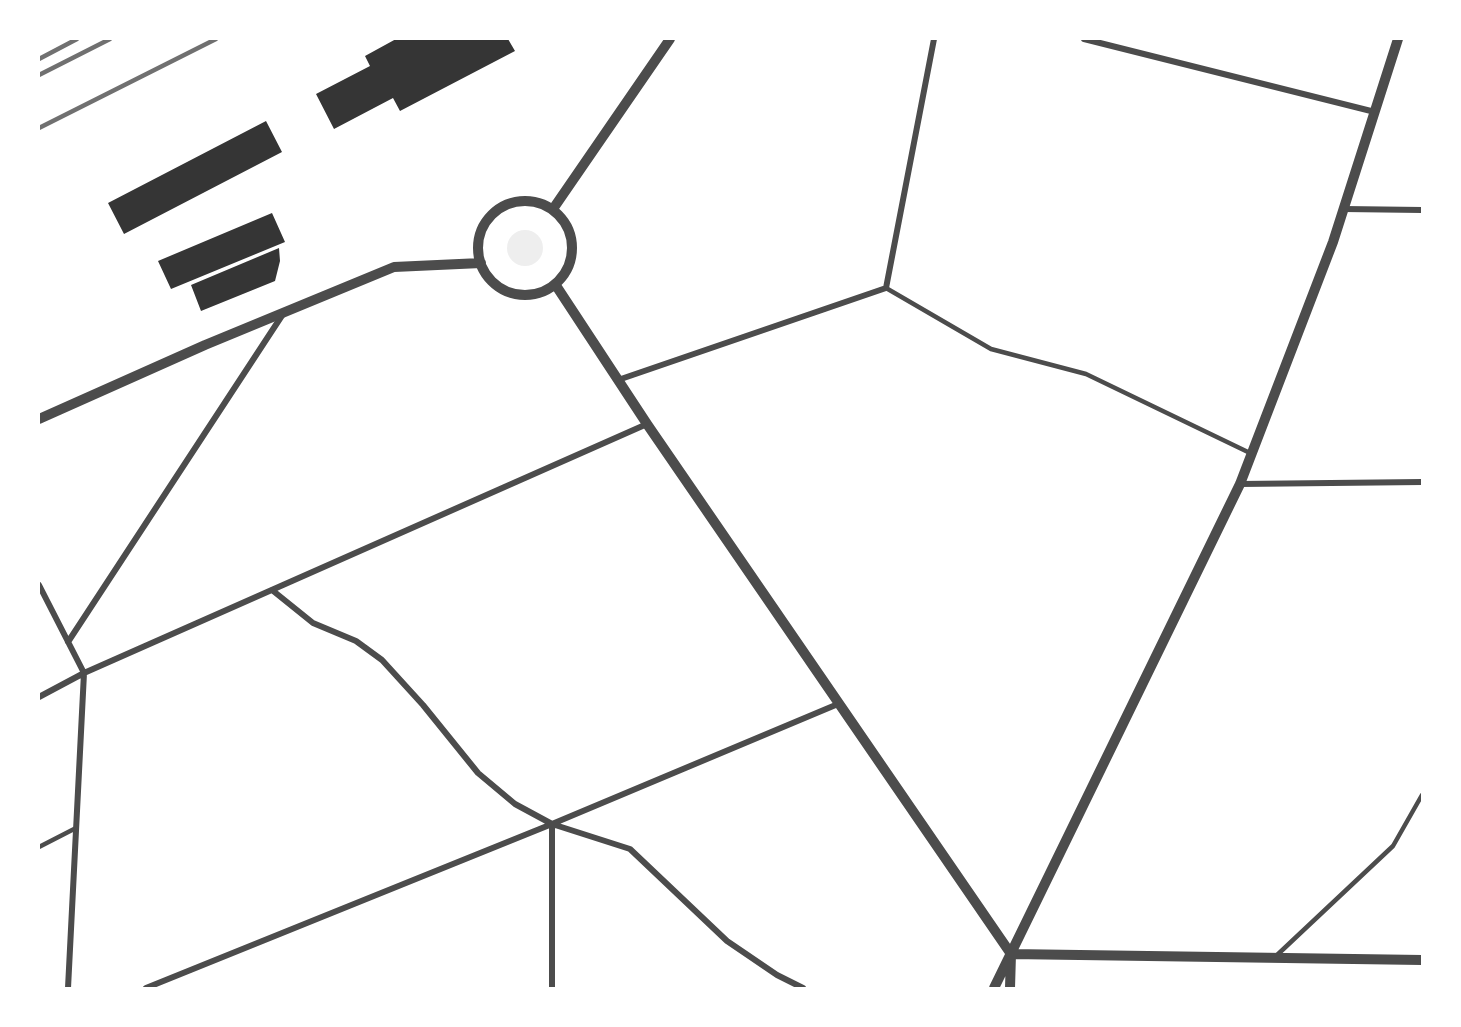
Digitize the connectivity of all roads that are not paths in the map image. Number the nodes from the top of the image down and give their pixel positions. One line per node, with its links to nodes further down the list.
1 (670, 39): 7 (street)
2 (934, 39): 11 (street)
3 (1084, 39): 5 (street)
4 (1398, 39): 5 (street)
5 (1375, 112): 6 (street)
6 (1344, 208): 8 (street); 16 (street)
7 (553, 209): 9 (street); 10 (street)
8 (1422, 210)
9 (481, 262): 10 (street); 12 (street)
10 (555, 284): 13 (street)
11 (886, 288): 13 (street); 16 (lane)
12 (284, 312): 14 (street); 21 (street)
13 (618, 380): 15 (street)
14 (39, 419)
15 (647, 424): 20 (street); 24 (street)
16 (1252, 454): 18 (street)
17 (1422, 482): 18 (street)
18 (1240, 484): 29 (street)
19 (39, 585): 21 (street)
20 (272, 590): 22 (street); 26 (street)
21 (68, 642): 22 (street)
22 (84, 673): 23 (street); 27 (street)
23 (39, 697)
24 (838, 704): 26 (street); 29 (street)
25 (1422, 795): 30 (lane)
26 (552, 824): 33 (street); 34 (street); 35 (street)
27 (76, 828): 28 (lane); 32 (street)
28 (39, 847)
29 (1011, 954): 30 (street); 36 (street); 37 (street)
30 (1275, 958): 31 (street)
31 (1422, 960)
32 (68, 988)
33 (147, 988)
34 (552, 988)
35 (803, 988)
36 (994, 988)
37 (1010, 988)

